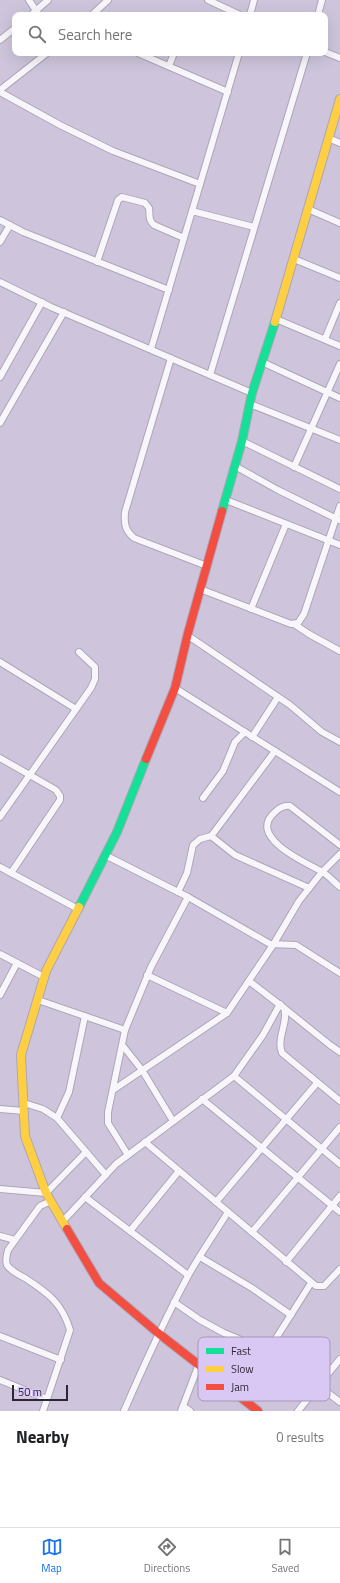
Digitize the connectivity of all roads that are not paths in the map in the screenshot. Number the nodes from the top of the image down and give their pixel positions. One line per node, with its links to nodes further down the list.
1 (29, 0): 7 (street)
2 (48, 0): 8 (street)
3 (108, 0): 9 (street)
4 (208, 0): 10 (street)
5 (254, 0): 11 (street)
6 (322, 0): 12 (street)
7 (35, 12)
8 (38, 12)
9 (95, 12)
10 (234, 12)
11 (251, 12)
12 (319, 12)
13 (12, 30): 14 (street)
14 (0, 40)
15 (328, 53): 21 (street)
16 (43, 56): 23 (street)
17 (145, 56): 22 (street)
18 (173, 56): 22 (street)
19 (238, 56): 24 (street)
20 (306, 56): 35 (street)
21 (340, 58)
22 (169, 66): 24 (street)
23 (0, 91): 29 (street)
24 (228, 92): 29 (street)
25 (340, 99): 26 (main road)
26 (338, 112): 27 (main road)
27 (328, 138): 28 (street); 30 (main road)
28 (340, 143)
29 (200, 184): 31 (street)
30 (308, 209): 33 (street); 38 (main road)
31 (192, 211): 35 (street); 36 (street)
32 (0, 220): 34 (street)
33 (340, 223)
34 (10, 225): 37 (street); 39 (street)
35 (254, 228): 54 (street)
36 (184, 238): 39 (street); 42 (street)
37 (0, 242)
38 (294, 259): 40 (street); 46 (main road)
39 (97, 262): 42 (street)
40 (340, 278)
41 (0, 282): 43 (street)
42 (169, 290): 49 (street)
43 (42, 302): 45 (street); 53 (street)
44 (340, 303): 47 (street)
45 (64, 312): 49 (street); 59 (street)
46 (276, 319): 47 (street); 51 (main road)
47 (325, 339): 48 (street)
48 (340, 346)
49 (151, 349): 50 (street)
50 (171, 358): 54 (street); 72 (street)
51 (262, 362): 55 (street); 56 (main road)
52 (340, 364): 55 (street)
53 (1, 373)
54 (210, 375): 56 (street)
55 (327, 392): 57 (street); 60 (street)
56 (252, 393): 58 (main road)
57 (340, 398)
58 (250, 404): 60 (street); 62 (main road)
59 (0, 423)
60 (311, 428): 61 (street); 64 (street)
61 (340, 440)
62 (242, 441): 63 (main road); 64 (street)
63 (235, 466): 66 (main road); 68 (street)
64 (294, 467): 65 (street)
65 (340, 488)
66 (226, 500): 69 (street); 72 (main road)
67 (340, 506): 68 (street)
68 (338, 519): 70 (street)
69 (286, 524): 70 (street); 74 (street)
70 (329, 541): 71 (street); 75 (street)
71 (340, 545)
72 (207, 566): 73 (main road)
73 (200, 589): 74 (street); 76 (main road)
74 (250, 609): 75 (street)
75 (294, 624): 77 (street)
76 (188, 631): 80 (main road); 81 (street)
77 (340, 651)
78 (79, 652): 82 (street)
79 (0, 662): 82 (street)
80 (175, 688): 83 (street); 95 (main road)
81 (278, 697): 84 (street); 85 (street)
82 (76, 709): 88 (street)
83 (245, 732): 84 (street); 90 (street)
84 (252, 737): 86 (street)
85 (340, 742)
86 (275, 751): 89 (street); 92 (street)
87 (0, 758): 88 (street)
88 (30, 774): 91 (street); 97 (street)
89 (340, 792)
90 (203, 798)
91 (0, 817)
92 (213, 834): 100 (street); 101 (street)
93 (340, 846): 98 (street)
94 (340, 854): 98 (street)
95 (105, 855): 101 (street); 103 (main road)
96 (0, 867): 97 (street)
97 (11, 872): 103 (street)
98 (322, 872): 99 (street); 100 (street)
99 (340, 887)
100 (309, 888): 104 (street)
101 (178, 892): 102 (street)
102 (188, 897): 104 (street); 108 (street)
103 (78, 909): 109 (main road)
104 (273, 945): 107 (street); 110 (street)
105 (0, 954): 106 (street)
106 (17, 963): 109 (street); 111 (street)
107 (340, 973)
108 (147, 975): 114 (street); 116 (street)
109 (44, 977): 112 (main road)
110 (249, 981): 113 (street); 114 (street)
111 (0, 995)
112 (38, 1000): 115 (street); 125 (main road)
113 (282, 1006): 118 (street); 120 (street); 121 (street)
114 (227, 1012): 119 (street)
115 (85, 1016): 116 (street); 127 (street)
116 (125, 1030): 117 (street)
117 (123, 1046): 119 (street); 122 (street)
118 (340, 1052)
119 (142, 1070): 122 (street); 129 (street)
120 (234, 1076): 123 (street); 128 (street)
121 (317, 1083): 124 (street); 128 (street)
122 (113, 1090): 135 (street)
123 (202, 1099): 129 (street); 132 (street)
124 (340, 1102)
125 (24, 1107): 126 (street); 127 (street); 141 (main road)
126 (0, 1109)
127 (58, 1118): 134 (street)
128 (285, 1120): 132 (street); 133 (street)
129 (173, 1121): 131 (street)
130 (340, 1127): 133 (street)
131 (145, 1142): 135 (street); 137 (street)
132 (262, 1148): 139 (street); 145 (street)
133 (322, 1148): 136 (street); 139 (street)
134 (86, 1152): 138 (street); 141 (street)
135 (128, 1155): 138 (street)
136 (340, 1164)
137 (179, 1171): 145 (street); 150 (street)
138 (106, 1175): 143 (street)
139 (297, 1178): 146 (street); 151 (street)
140 (0, 1189): 141 (street)
141 (46, 1193): 144 (main road)
142 (340, 1196): 146 (street)
143 (85, 1197): 149 (street); 150 (street)
144 (51, 1201): 149 (main road); 153 (street)
145 (216, 1202): 147 (street)
146 (332, 1206): 148 (street); 155 (street)
147 (228, 1212): 151 (street); 154 (street)
148 (340, 1212)
149 (63, 1222): 161 (main road)
150 (130, 1231): 157 (street)
151 (252, 1232): 155 (street)
152 (0, 1236): 153 (street)
153 (15, 1240): 166 (street)
154 (200, 1257): 157 (street); 160 (street)
155 (286, 1262): 158 (street)
156 (340, 1269): 158 (street)
157 (188, 1275): 159 (street)
158 (311, 1283): 160 (street)
159 (174, 1302): 161 (street); 163 (street)
160 (291, 1315): 164 (street)
161 (158, 1333): 167 (main road); 178 (street)
162 (0, 1336): 166 (street)
163 (234, 1337)
164 (277, 1337)
165 (340, 1359): 169 (street)
166 (61, 1360): 172 (street)
167 (198, 1363)
168 (198, 1367): 176 (street)
169 (330, 1371)
170 (0, 1380): 172 (street)
171 (330, 1394): 175 (street)
172 (47, 1399): 177 (street)
173 (246, 1401): 180 (main road)
174 (306, 1401): 181 (street)
175 (340, 1402)
176 (182, 1409): 179 (street)
177 (43, 1411)
178 (124, 1411)
179 (190, 1411)
180 (258, 1411)
181 (298, 1411)

